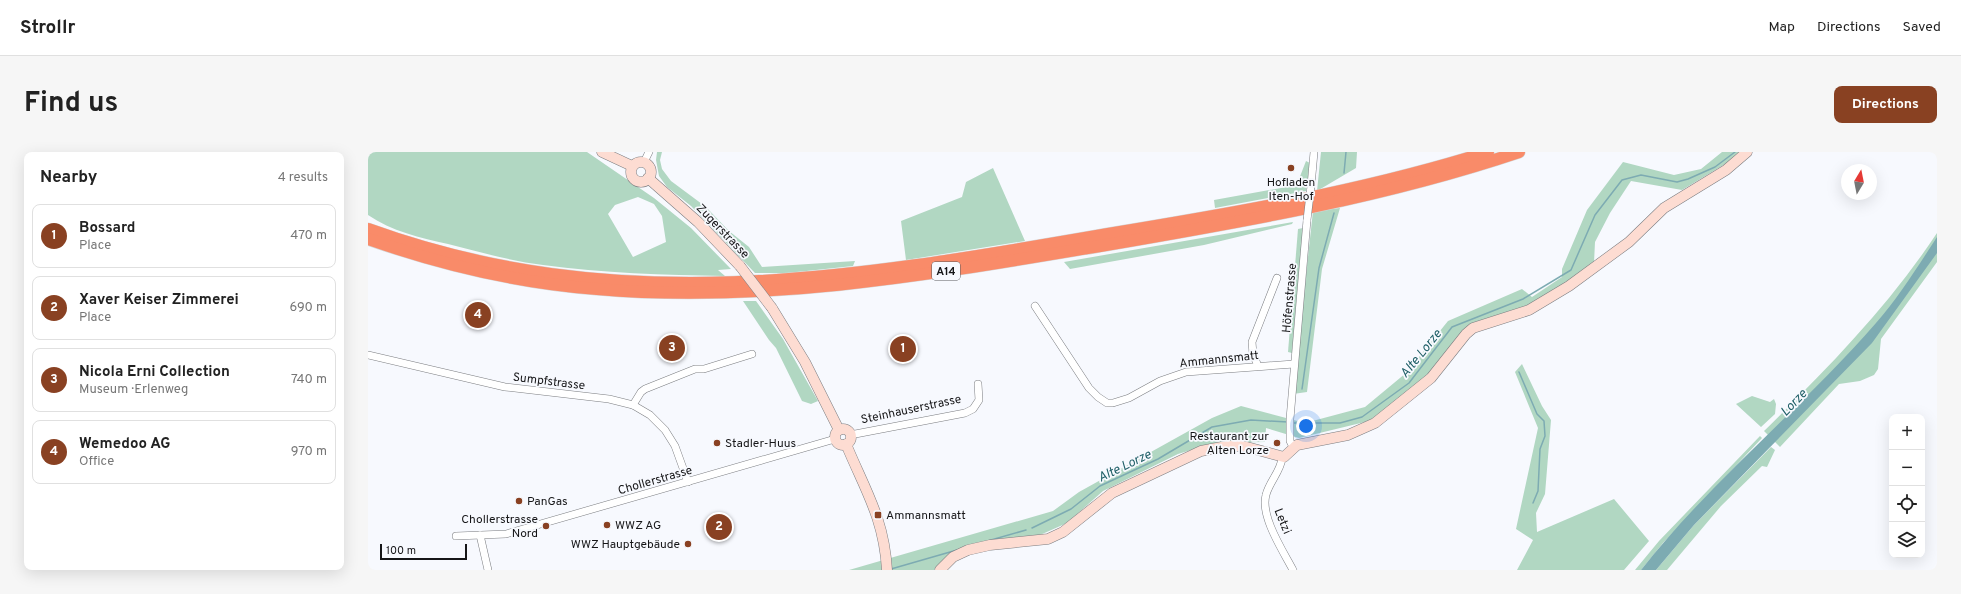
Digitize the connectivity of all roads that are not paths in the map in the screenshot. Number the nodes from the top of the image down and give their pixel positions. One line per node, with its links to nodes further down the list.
1 (602, 152): 8 (street)
2 (649, 152): 7 (street)
3 (1314, 152): 16 (street, Höfenstrasse, bridge)
4 (1488, 152): 10 (highway, A14)
5 (1519, 152): 11 (highway, A14)
6 (1746, 152): 22 (street)
7 (644, 162): 8 (street); 9 (street)
8 (632, 166): 9 (street)
9 (648, 178): 20 (street, Zugerstrasse, bridge)
10 (368, 229)
11 (368, 239)
12 (1277, 278): 17 (street, Höfenstrasse)
13 (1035, 306): 17 (street, Ammannsmatt)
14 (752, 354): 19 (street)
15 (368, 355): 19 (street, Sumpfstrasse)
16 (1294, 364): 17 (street, Ammannsmatt); 22 (street, Höfenstrasse)
17 (1258, 366)
18 (978, 384): 21 (street, Steinhauserstrasse)
19 (633, 405): 24 (street, Sumpfstrasse)
20 (837, 435): 21 (street); 21 (street, Steinhauserstrasse); 24 (street, Chollerstrasse)
21 (848, 440): 28 (street)
22 (1293, 447): 23 (street)
23 (1282, 458): 29 (street); 30 (street, Letzi)
24 (688, 482): 25 (street, Chollerstrasse)
25 (480, 535): 26 (street, Chollerstrasse); 27 (street)
26 (456, 536)
27 (488, 570)
28 (887, 570)
29 (940, 570)
30 (1293, 570)

